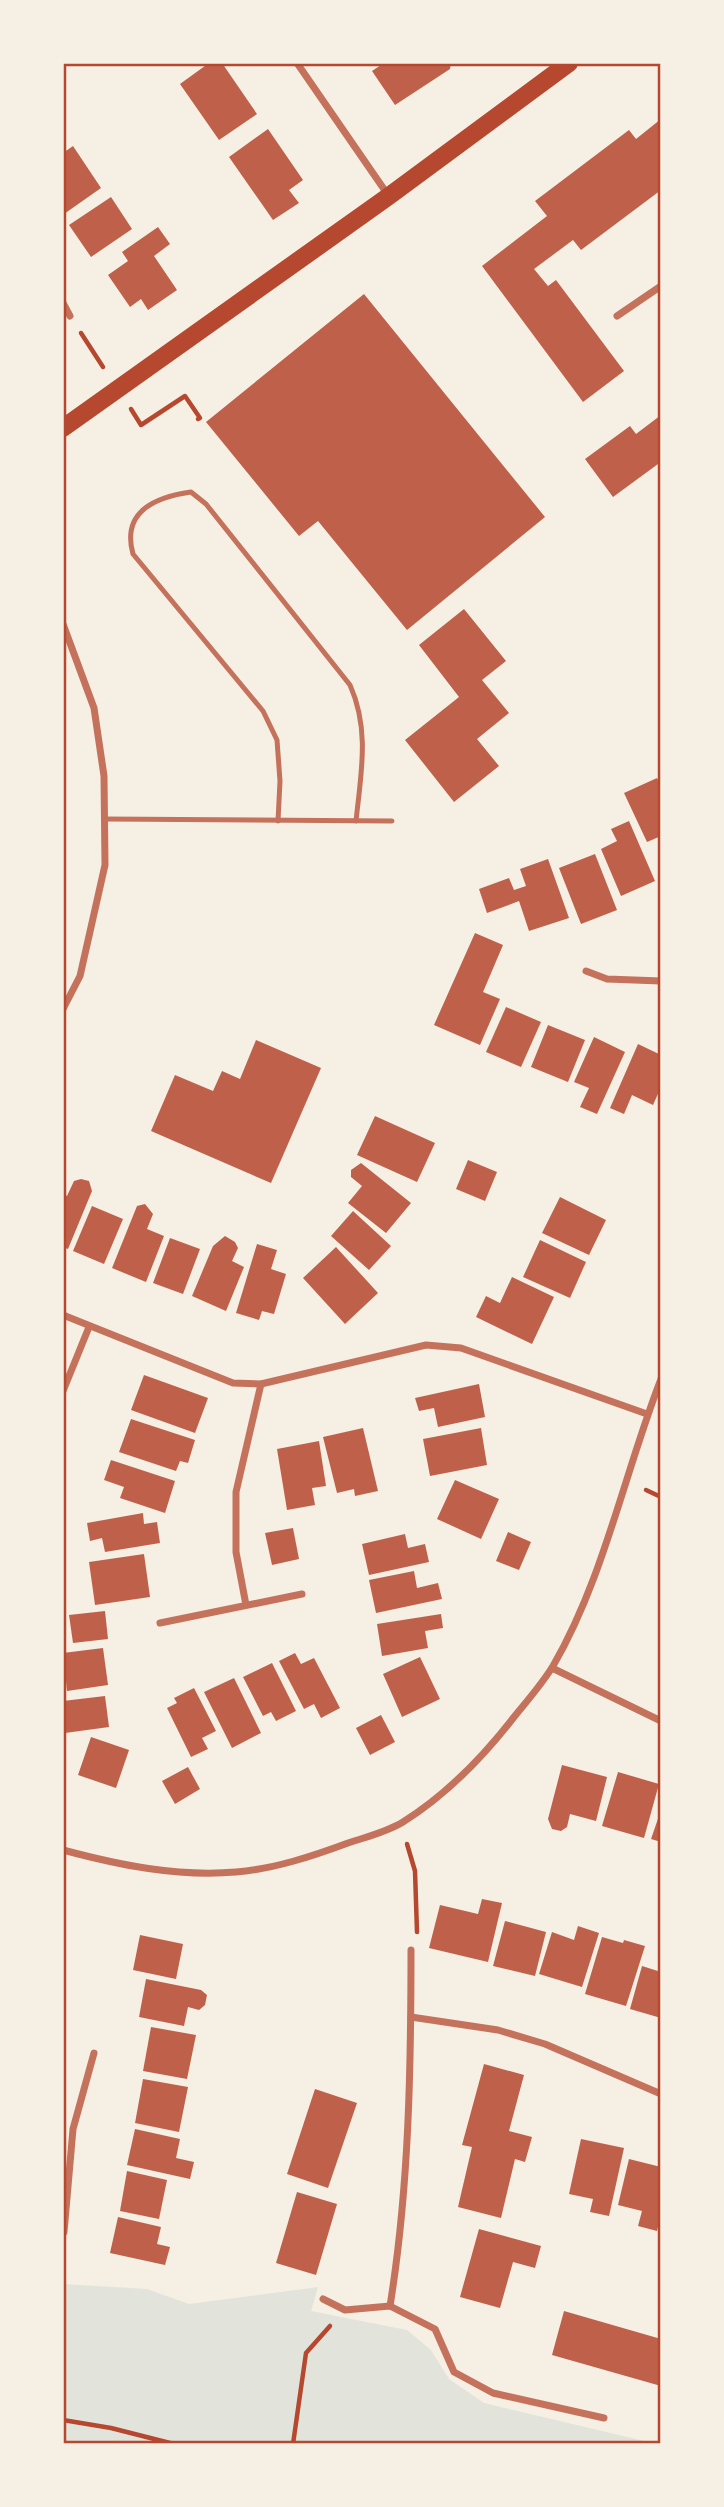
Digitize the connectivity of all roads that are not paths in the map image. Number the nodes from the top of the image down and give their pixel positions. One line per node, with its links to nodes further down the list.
1 (297, 63): 3 (street)
2 (569, 63): 3 (main road)
3 (390, 196): 8 (main road)
4 (661, 286): 7 (street)
5 (63, 303): 6 (street)
6 (70, 316)
7 (617, 316)
8 (63, 428)
9 (63, 624): 10 (street)
10 (105, 819): 11 (lane); 16 (street)
11 (278, 821): 12 (lane); 12 (lane)
12 (356, 821): 13 (lane)
13 (393, 821)
14 (586, 971): 15 (street)
15 (660, 978)
16 (63, 1009)
17 (63, 1315): 18 (street)
18 (89, 1327): 20 (street); 21 (street)
19 (661, 1379): 22 (street)
20 (261, 1384): 22 (street); 24 (street)
21 (63, 1391)
22 (647, 1414): 26 (street)
23 (302, 1594): 24 (street)
24 (246, 1605): 25 (street)
25 (160, 1623)
26 (552, 1668): 27 (street); 28 (street)
27 (661, 1721)
28 (63, 1850)
29 (411, 1950): 30 (street)
30 (411, 2017): 32 (street); 37 (street)
31 (94, 2053): 34 (street)
32 (661, 2094)
33 (63, 2128): 34 (street)
34 (73, 2129): 35 (street)
35 (64, 2232)
36 (323, 2299): 37 (street)
37 (390, 2306): 38 (street)
38 (604, 2418)

